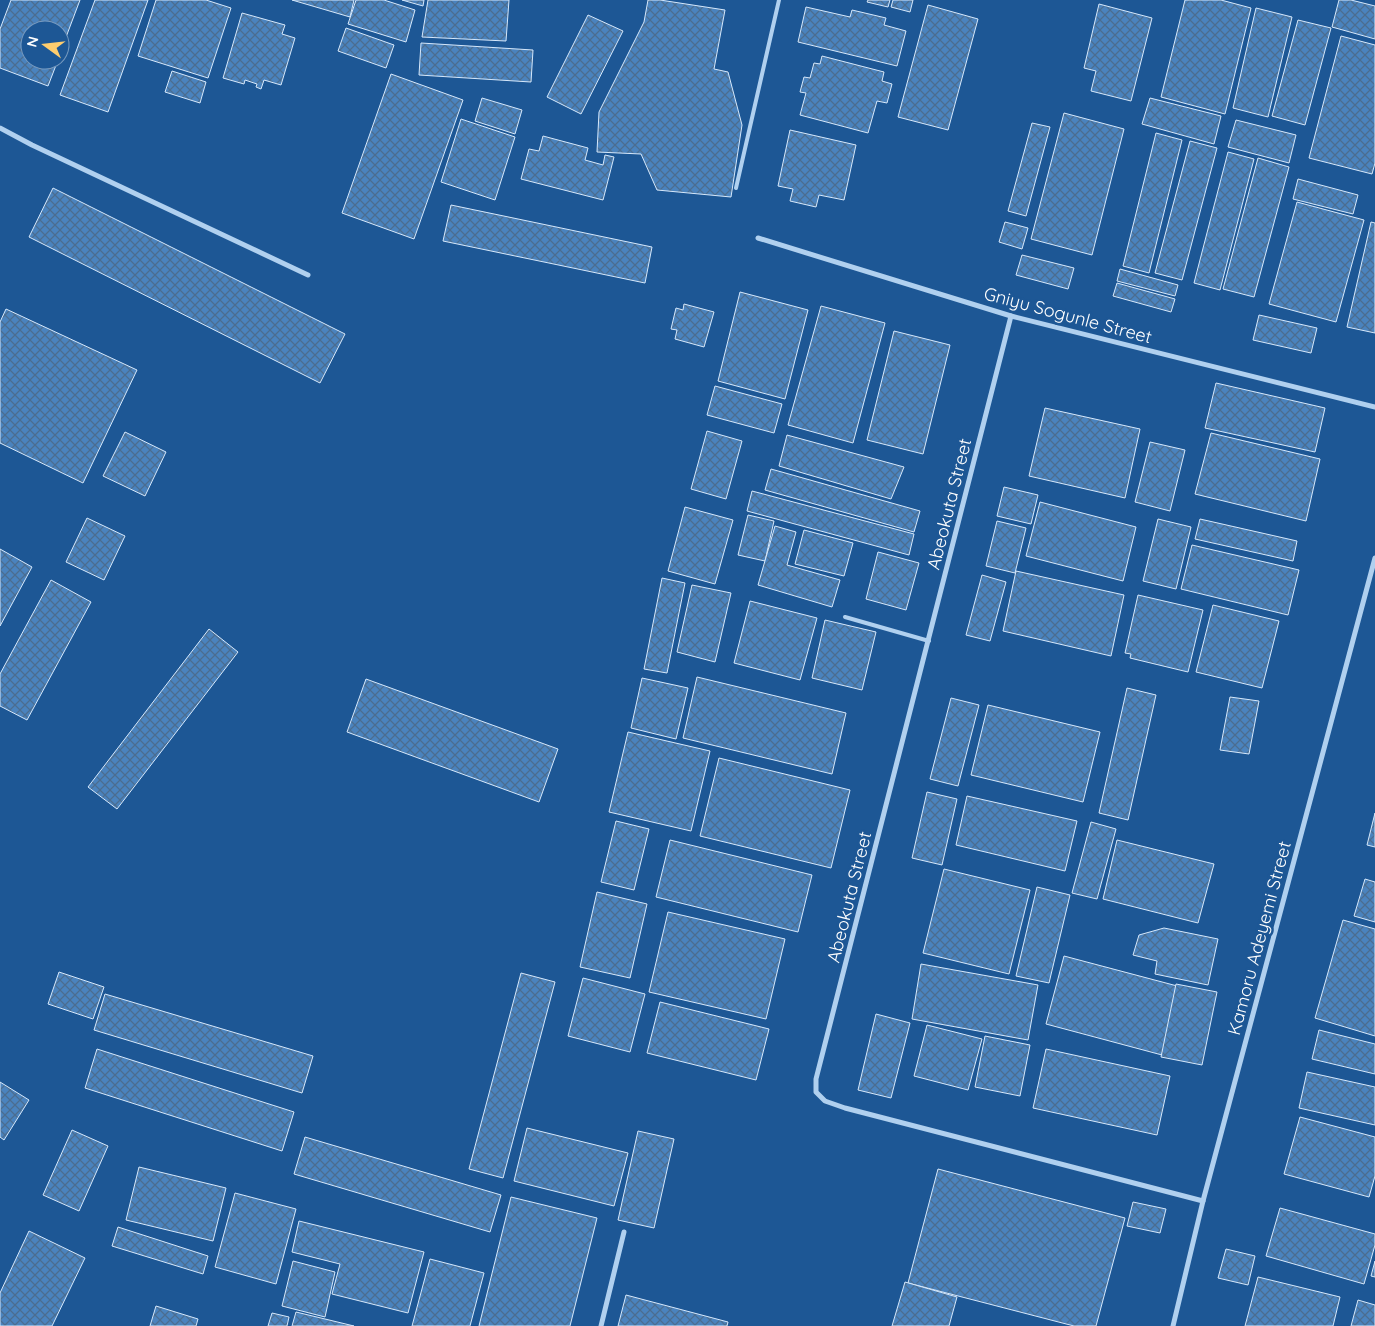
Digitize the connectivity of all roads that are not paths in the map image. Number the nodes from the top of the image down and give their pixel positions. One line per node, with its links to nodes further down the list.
1 (779, 0): 3 (lane)
2 (0, 128): 5 (street)
3 (736, 188)
4 (758, 238): 6 (street, Gniyu Sogunle Street)
5 (308, 275)
6 (1011, 316): 7 (street, Gniyu Sogunle Street); 10 (street, Abeokuta Street)
7 (1375, 407)
8 (1375, 558): 11 (street, Kamoru Adeyemi Street)
9 (845, 617): 10 (lane)
10 (929, 641): 11 (street, Abeokuta Street)
11 (1204, 1201): 14 (street, Kamoru Adeyemi Street)
12 (624, 1232): 13 (street)
13 (601, 1326)
14 (1173, 1326)

